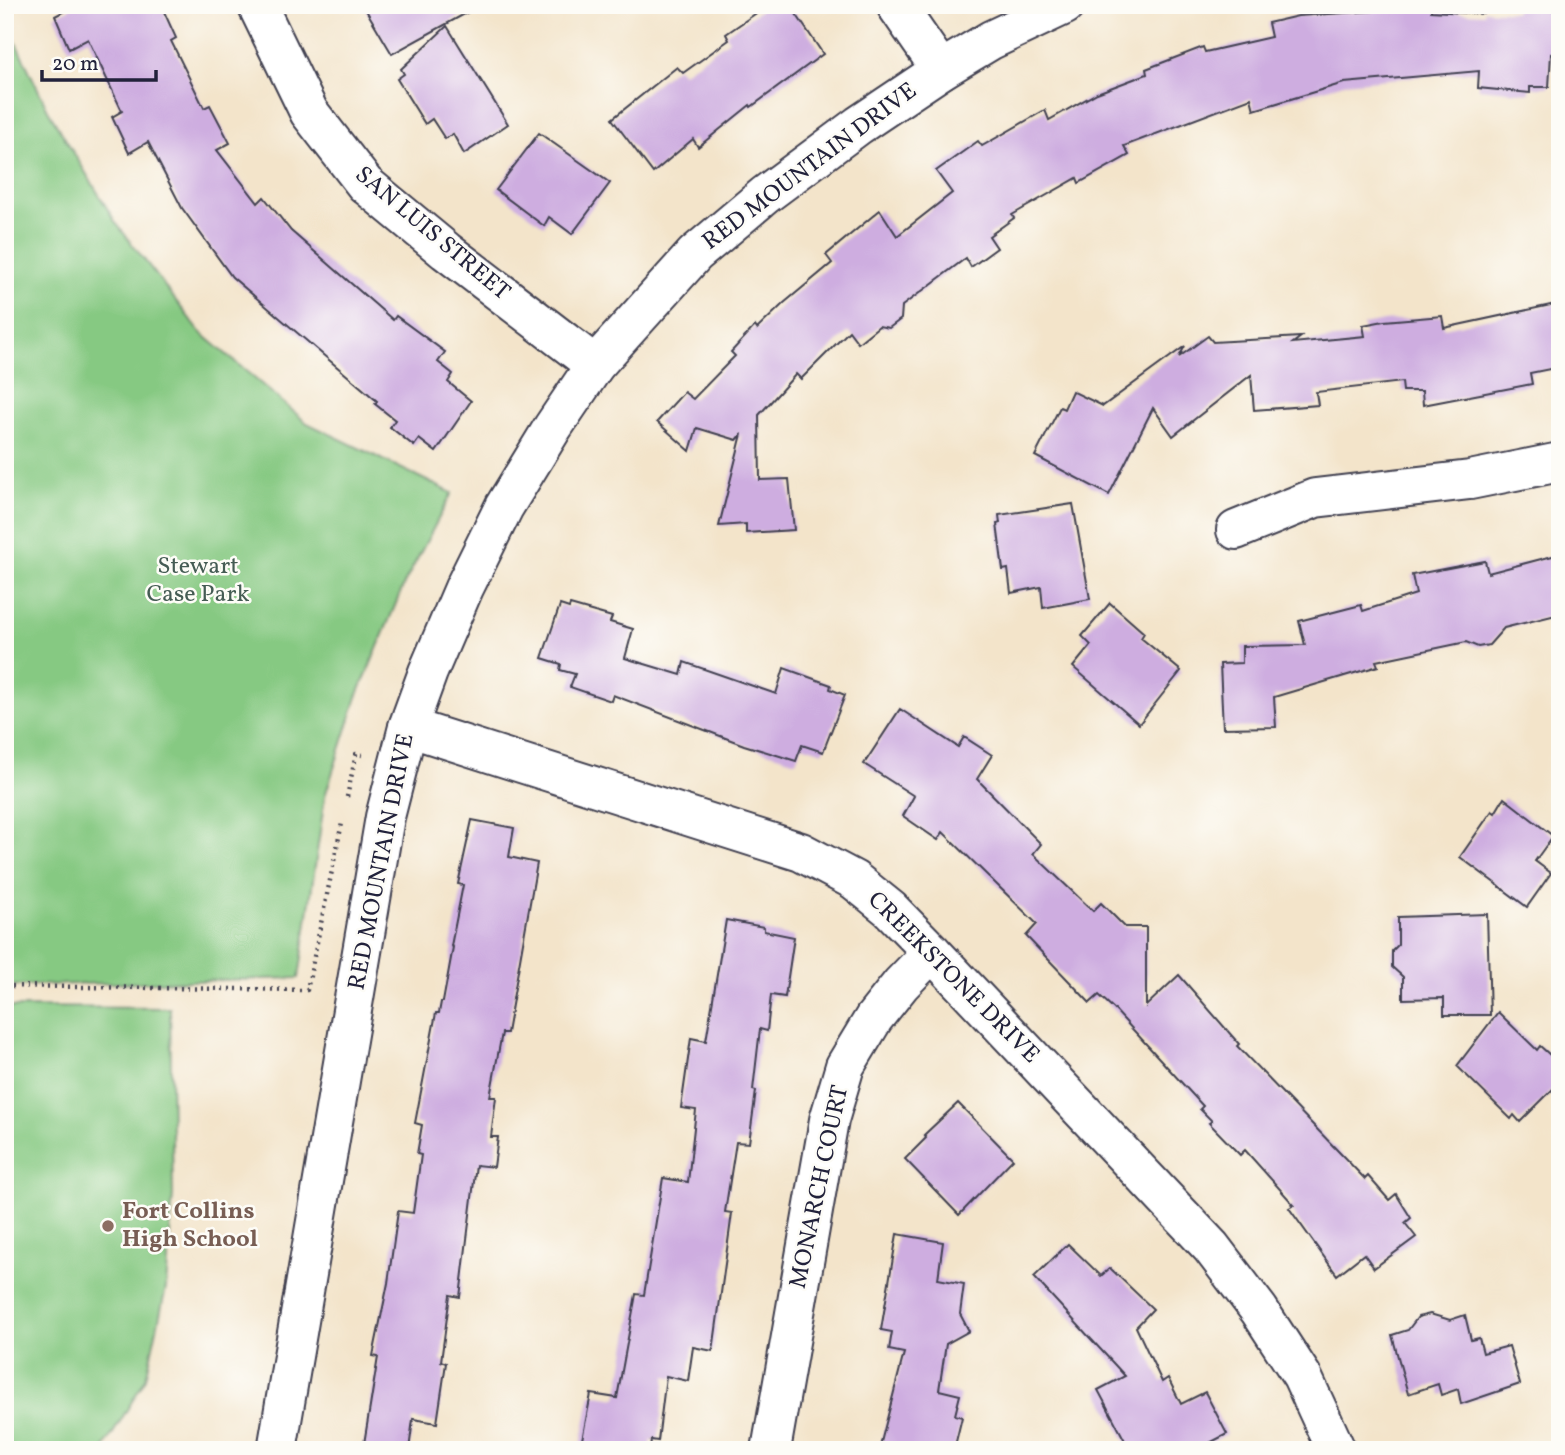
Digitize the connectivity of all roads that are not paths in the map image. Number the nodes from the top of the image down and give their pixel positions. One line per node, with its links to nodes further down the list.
1 (257, 5): 5 (street, SAN LUIS STREET)
2 (896, 5): 4 (street)
3 (1065, 5): 4 (street, RED MOUNTAIN DRIVE)
4 (941, 70): 5 (street, RED MOUNTAIN DRIVE)
5 (595, 365): 8 (street, RED MOUNTAIN DRIVE)
6 (1560, 462): 7 (street)
7 (1236, 530)
8 (408, 727): 9 (street, CREEKSTONE DRIVE); 10 (street, RED MOUNTAIN DRIVE)
9 (932, 952): 11 (street, MONARCH COURT); 12 (street, CREEKSTONE DRIVE)
10 (277, 1450)
11 (771, 1450)
12 (1336, 1450)

